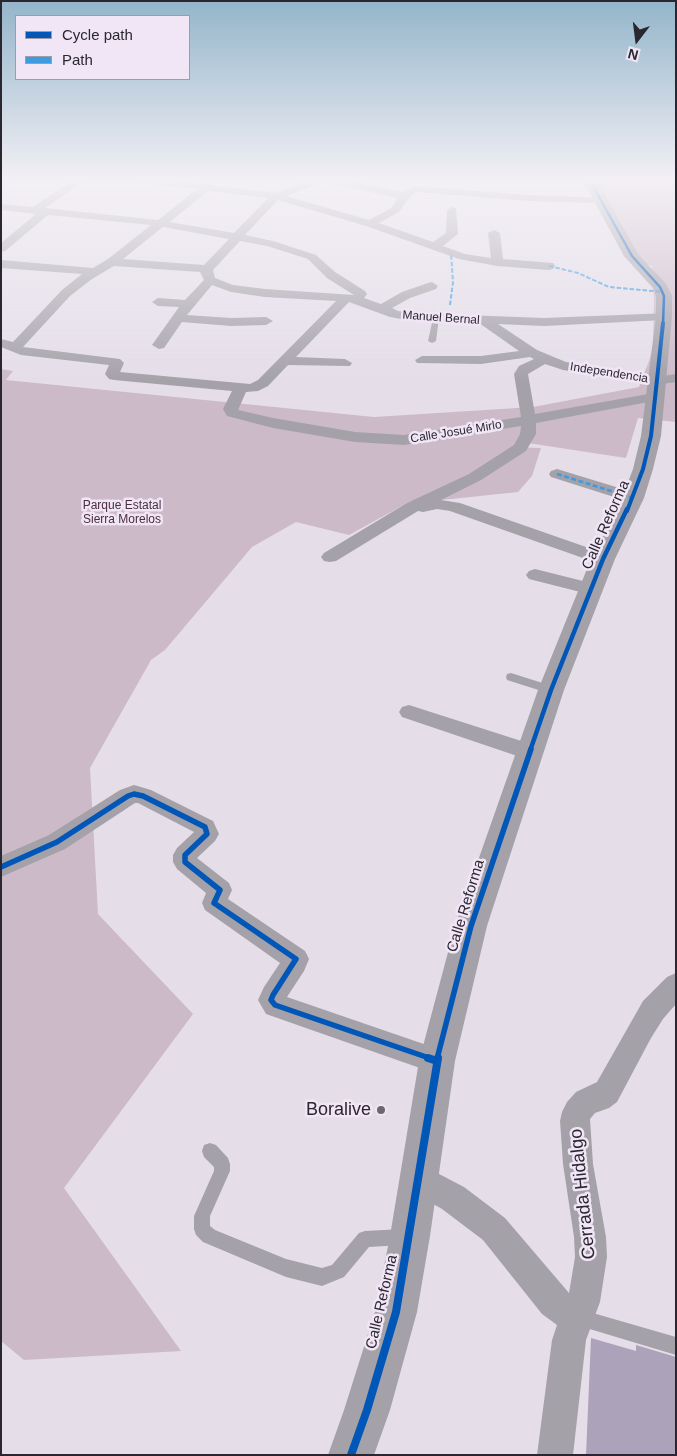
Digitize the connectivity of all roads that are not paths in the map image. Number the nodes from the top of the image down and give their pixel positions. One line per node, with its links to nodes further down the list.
1 (131, 247): 7 (street)
2 (229, 247): 12 (street)
3 (281, 247): 14 (street)
4 (434, 247): 8 (street)
5 (495, 247): 8 (street)
6 (627, 247): 18 (street, Calle Reforma)
7 (112, 262): 11 (street); 12 (street, Manuel Bernal)
8 (497, 262): 10 (street)
9 (1, 264): 11 (street)
10 (549, 266)
11 (96, 272): 25 (street)
12 (208, 274): 14 (street, Manuel Bernal); 16 (street)
13 (432, 286): 17 (street)
14 (351, 299): 17 (street, Manuel Bernal); 28 (street)
15 (158, 302): 16 (street)
16 (188, 304): 19 (street)
17 (382, 309): 20 (street, Manuel Bernal)
18 (664, 316): 22 (street, Manuel Bernal); 30 (street, Calle Reforma)
19 (178, 318): 21 (street); 24 (street)
20 (436, 318): 22 (street, Manuel Bernal); 23 (lane)
21 (266, 321)
22 (484, 321): 26 (street, Independencia)
23 (432, 341)
24 (159, 345)
25 (8, 346): 31 (street)
26 (538, 356): 27 (street); 30 (street, Independencia); 32 (street)
27 (422, 360)
28 (283, 361): 29 (street); 31 (street)
29 (346, 363)
30 (662, 385): 32 (street, Calle Josué Mirlo); 34 (street, Calle Reforma)
31 (241, 388): 32 (street, Calle Josué Mirlo)
32 (529, 420): 35 (street)
33 (557, 474): 34 (street)
34 (633, 498): 37 (street, Calle Reforma)
35 (413, 507): 36 (street); 37 (street)
36 (330, 557)
37 (603, 559): 39 (street, Calle Reforma)
38 (535, 575): 39 (street)
39 (592, 589): 41 (street, Calle Reforma)
40 (511, 677): 41 (lane)
41 (551, 690): 43 (street, Calle Reforma)
42 (409, 712): 43 (street)
43 (529, 752): 46 (street, Calle Reforma)
44 (1, 867): 46 (street)
45 (676, 985): 50 (street, Cerrada Hidalgo)
46 (437, 1061): 48 (street, Calle Reforma)
47 (210, 1151): 49 (lane)
48 (418, 1178): 49 (street, Calle Reforma); 50 (street)
49 (410, 1236): 52 (street, Calle Reforma)
50 (565, 1310): 51 (lane); 53 (street)
51 (676, 1346)
52 (351, 1455)
53 (555, 1455)

